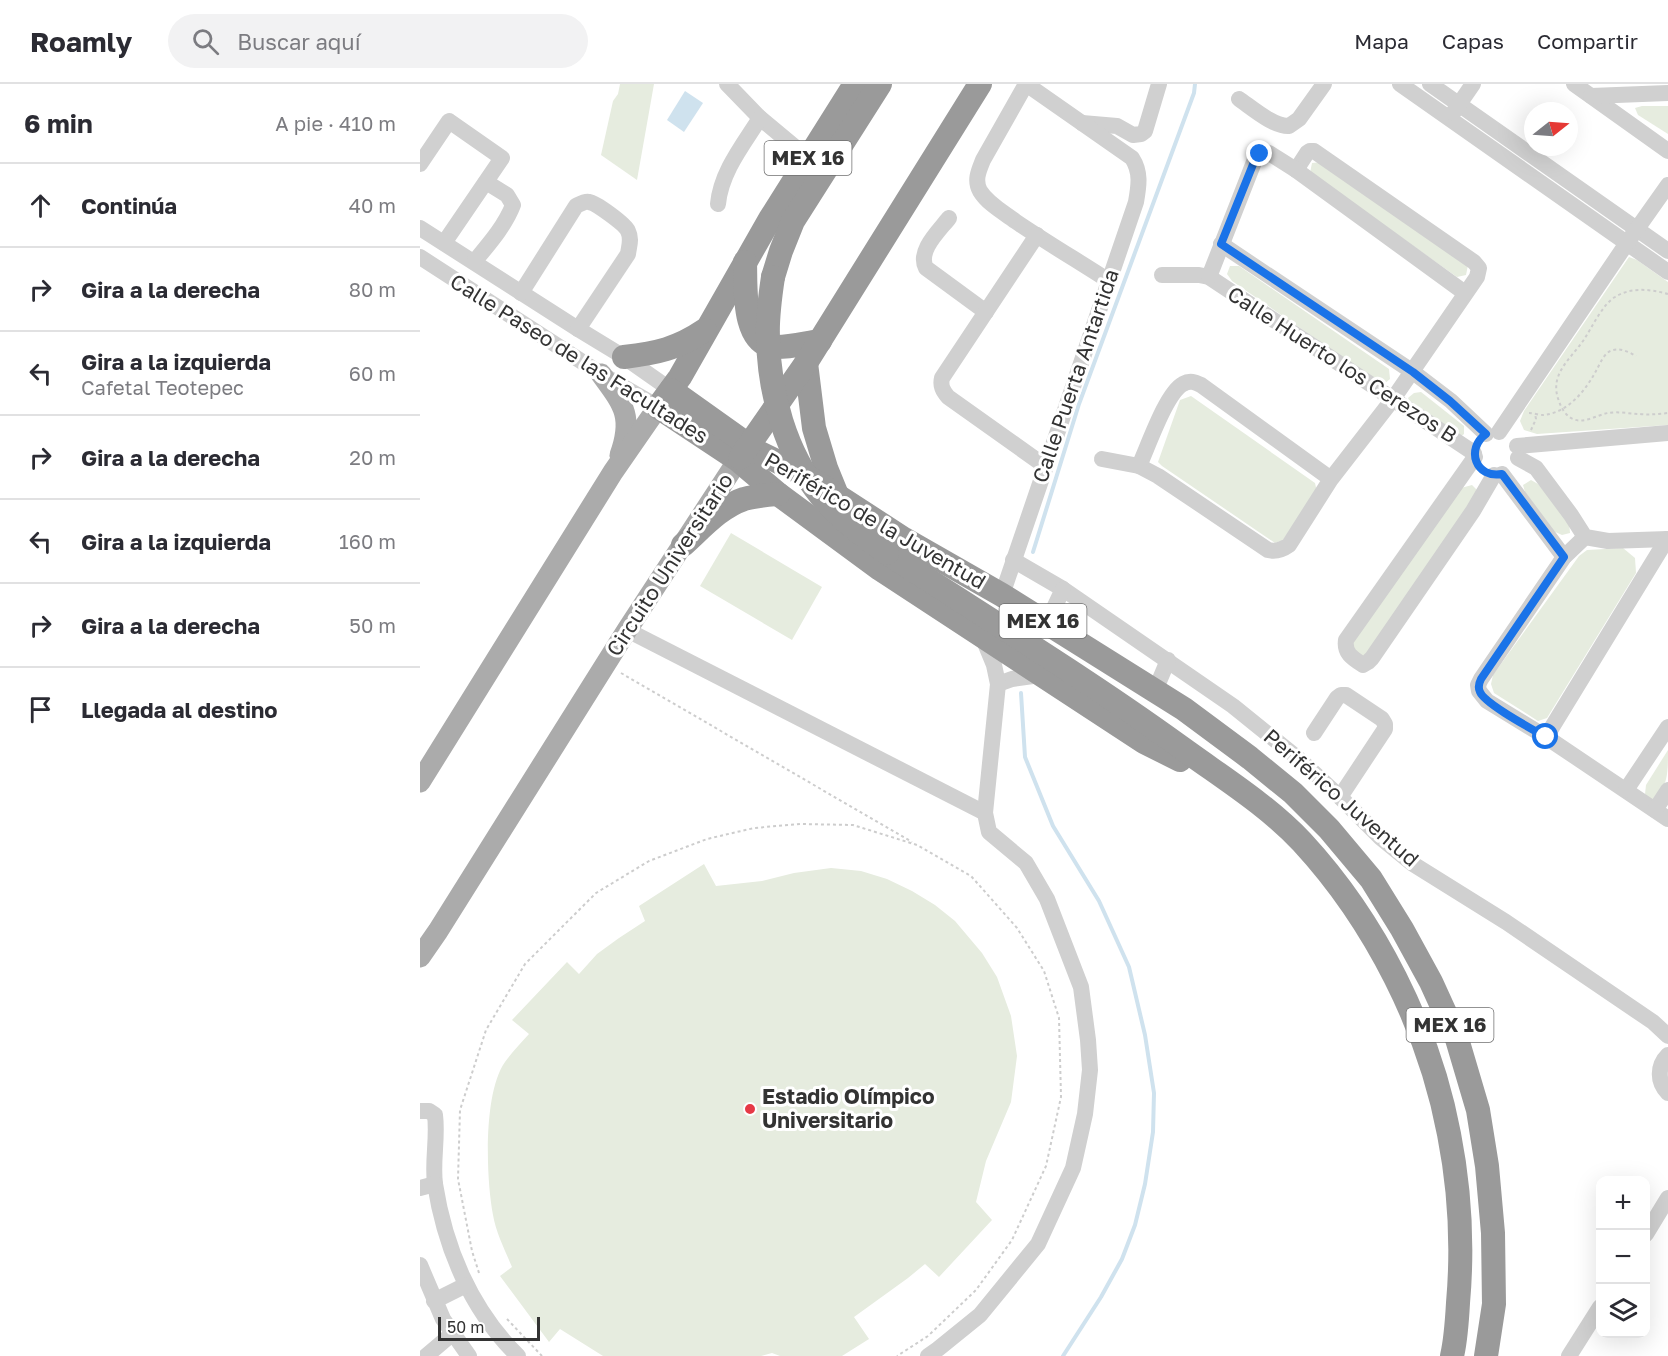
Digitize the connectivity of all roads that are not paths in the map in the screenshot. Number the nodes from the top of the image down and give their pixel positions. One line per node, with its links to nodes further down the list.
1 (727, 84): 16 (street)
2 (855, 84): 21 (highway, MEX 16)
3 (880, 84): 84 (highway, bridge)
4 (980, 84): 46 (highway, Circuito Universitario)
5 (1026, 84): 18 (street); 29 (street)
6 (1159, 84): 18 (street)
7 (1324, 84): 14 (street)
8 (1400, 84): 17 (street)
9 (1430, 84): 15 (street)
10 (1473, 84): 15 (street)
11 (1574, 84): 13 (street)
12 (1668, 93): 13 (street)
13 (1591, 96): 19 (street)
14 (1239, 99)
15 (1459, 104): 17 (street); 28 (street)
16 (760, 118): 21 (street); 25 (street)
17 (1449, 119): 31 (street)
18 (1082, 123): 40 (street, Calle Puerta Antartida)
19 (1668, 151)
20 (422, 156): 23 (street)
21 (808, 158): 33 (highway, MEX 16)
22 (1296, 170): 32 (street); 42 (street); 42 (street)
23 (486, 182): 30 (street); 36 (street)
24 (1668, 185): 28 (street)
25 (718, 204)
26 (948, 218): 43 (street)
27 (420, 228): 30 (street, Calle Paseo de las Facultades)
28 (1637, 229): 31 (street); 34 (street)
29 (1037, 235): 40 (street); 43 (street)
30 (444, 243): 36 (street, Calle Paseo de las Facultades)
31 (1627, 243): 37 (street); 53 (street)
32 (1221, 244): 39 (street); 49 (street, Calle Huerto los Cerezos B)
33 (754, 248): 44 (highway, MEX 16); 46 (highway)
34 (1668, 251)
35 (420, 257): 50 (street, Calle Paseo de las Facultades)
36 (474, 262): 41 (street, Calle Paseo de las Facultades)
37 (1668, 272)
38 (1162, 275): 39 (street)
39 (1209, 277): 52 (street, Calle Huerto los Cerezos B)
40 (1109, 281): 59 (street, Calle Puerta Antartida)
41 (521, 293): 45 (street, Calle Paseo de las Facultades); 45 (street)
42 (1465, 293): 49 (street)
43 (986, 312): 59 (street)
44 (707, 328): 47 (highway); 51 (highway, MEX 16)
45 (578, 329): 47 (street, Calle Paseo de las Facultades)
46 (820, 341): 48 (highway, Circuito Universitario)
47 (624, 357): 51 (street, Calle Paseo de las Facultades)
48 (806, 363): 56 (highway, Circuito Universitario); 64 (highway)
49 (1413, 372): 52 (street); 53 (street, Calle Huerto los Cerezos B)
50 (601, 374): 51 (street, Calle Paseo de las Facultades); 61 (main road)
51 (664, 398): 56 (highway, Calle Paseo de las Facultades / MEX 16); 61 (main road, MEX 16)
52 (1393, 399): 57 (street, Calle Huerto los Cerezos B); 63 (street)
53 (1493, 433): 55 (street); 57 (street)
54 (1668, 433): 55 (street)
55 (1517, 452): 62 (street); 67 (street)
56 (743, 453): 64 (highway, Periférico de la Juventud / MEX 16); 65 (highway, Calle Paseo de las Facultades / MEX 16); 69 (main road, Circuito Universitario)
57 (1475, 455): 62 (street); 62 (street)
58 (1102, 459): 60 (street)
59 (1045, 466): 71 (street, Calle Puerta Antartida)
60 (1139, 466): 63 (street); 63 (street)
61 (613, 472): 85 (main road, MEX 16)
62 (1498, 475): 70 (street)
63 (1331, 479)
64 (834, 493): 66 (highway); 73 (highway, Periférico de la Juventud / MEX 16)
65 (778, 494): 66 (highway, Calle Paseo de las Facultades / MEX 16); 69 (highway)
66 (818, 525): 76 (highway, Calle Paseo de las Facultades / MEX 16)
67 (1585, 537): 68 (street); 70 (street)
68 (1668, 538): 83 (street)
69 (683, 545): 75 (main road, Circuito Universitario)
70 (1564, 557): 83 (street)
71 (1013, 560): 72 (street, Periférico Juventud); 73 (street, Calle Puerta Antartida)
72 (1063, 589): 74 (street); 77 (street, Periférico Juventud)
73 (1002, 595): 74 (highway, Periférico de la Juventud / MEX 16)
74 (1047, 623): 80 (highway, Periférico de la Juventud / MEX 16)
75 (627, 630): 89 (street); 91 (main road, Circuito Universitario)
76 (982, 636): 78 (highway, Calle Paseo de las Facultades / MEX 16); 79 (street)
77 (1168, 660): 80 (street); 88 (street, Periférico Juventud)
78 (1025, 671): 79 (street); 84 (highway, Calle Paseo de las Facultades / MEX 16)
79 (998, 684): 89 (street)
80 (1155, 691): 109 (highway, Periférico de la Juventud / MEX 16)
81 (1668, 727): 86 (street)
82 (1314, 733): 88 (street)
83 (1546, 737): 86 (street)
84 (1219, 774): 108 (highway, MEX 16)
85 (420, 783)
86 (1626, 790): 90 (street)
87 (1668, 790): 90 (street)
88 (1340, 797): 92 (street, Periférico Juventud)
89 (986, 813): 107 (street)
90 (1662, 814)
91 (420, 957)
92 (1668, 1036)
93 (1668, 1055): 94 (street)
94 (1668, 1093)
95 (420, 1111): 96 (street)
96 (428, 1186): 100 (street)
97 (1668, 1198): 98 (street)
98 (1648, 1230)
99 (420, 1265): 101 (street)
100 (474, 1282): 101 (street); 106 (street)
101 (434, 1301): 103 (street)
102 (1596, 1313): 110 (street)
103 (452, 1334): 104 (street); 105 (street)
104 (426, 1356)
105 (469, 1356)
106 (518, 1356)
107 (928, 1356)
108 (1452, 1356)
109 (1486, 1356)
110 (1569, 1356)

